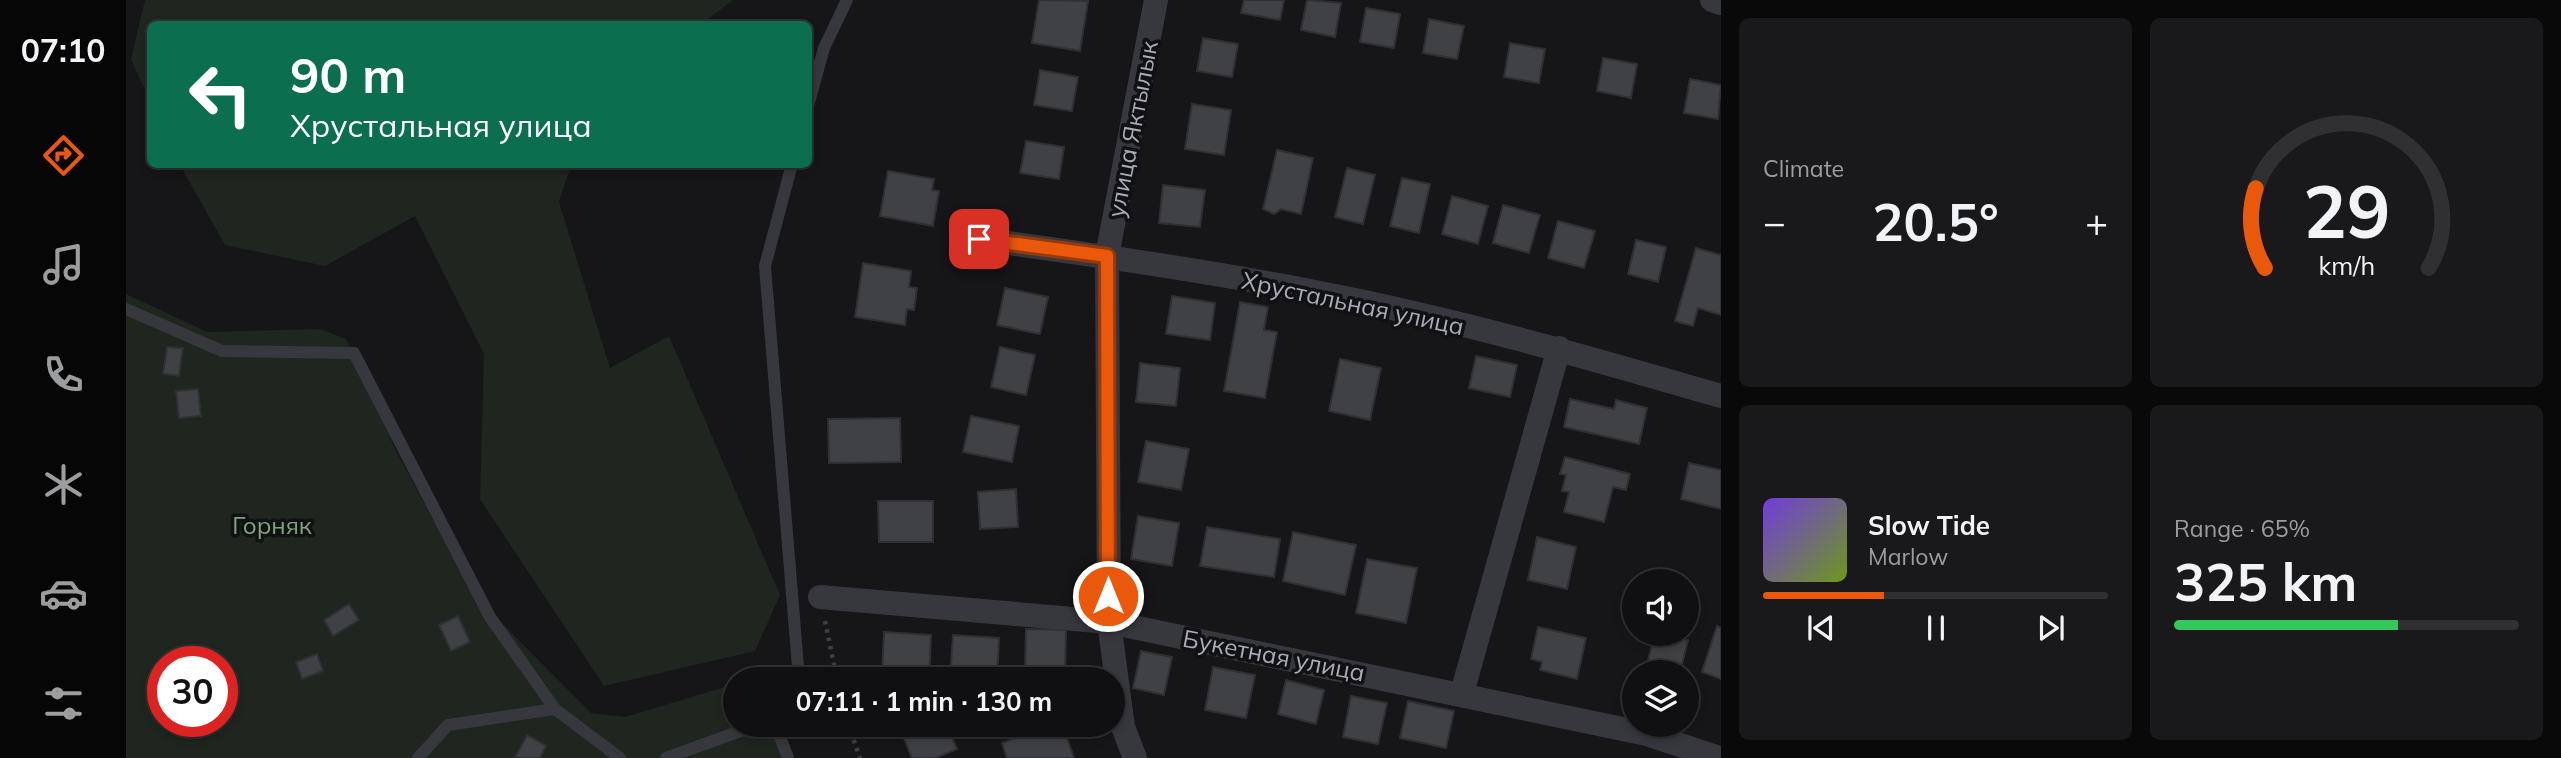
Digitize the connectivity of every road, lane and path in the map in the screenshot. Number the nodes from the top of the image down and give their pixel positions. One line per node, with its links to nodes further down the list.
1 (847, 0): 5 (lane)
2 (1156, 0): 8 (street, улица Яктылык)
3 (1712, 0): 4 (street)
4 (1721, 3)
5 (812, 92)
6 (791, 168): 14 (lane)
7 (979, 239): 8 (street, Хрустальная улица)
8 (1107, 256): 10 (street, Хрустальная улица); 13 (street, улица Яктылык)
9 (126, 309): 17 (lane)
10 (1559, 348): 11 (street, Хрустальная улица); 16 (street)
11 (1721, 396)
12 (820, 597): 13 (street, Букетная улица); 15 (path)
13 (1108, 622): 16 (street, Букетная улица); 26 (street, улица Яктылык)
14 (798, 667)
15 (835, 667)
16 (1462, 693): 27 (street, Букетная улица)
17 (555, 709): 21 (lane); 22 (lane)
18 (724, 737): 23 (lane)
19 (780, 737): 24 (lane)
20 (853, 737): 25 (path)
21 (418, 758)
22 (620, 758)
23 (666, 758)
24 (788, 758)
25 (860, 758)
26 (1135, 758)
27 (1719, 758)

